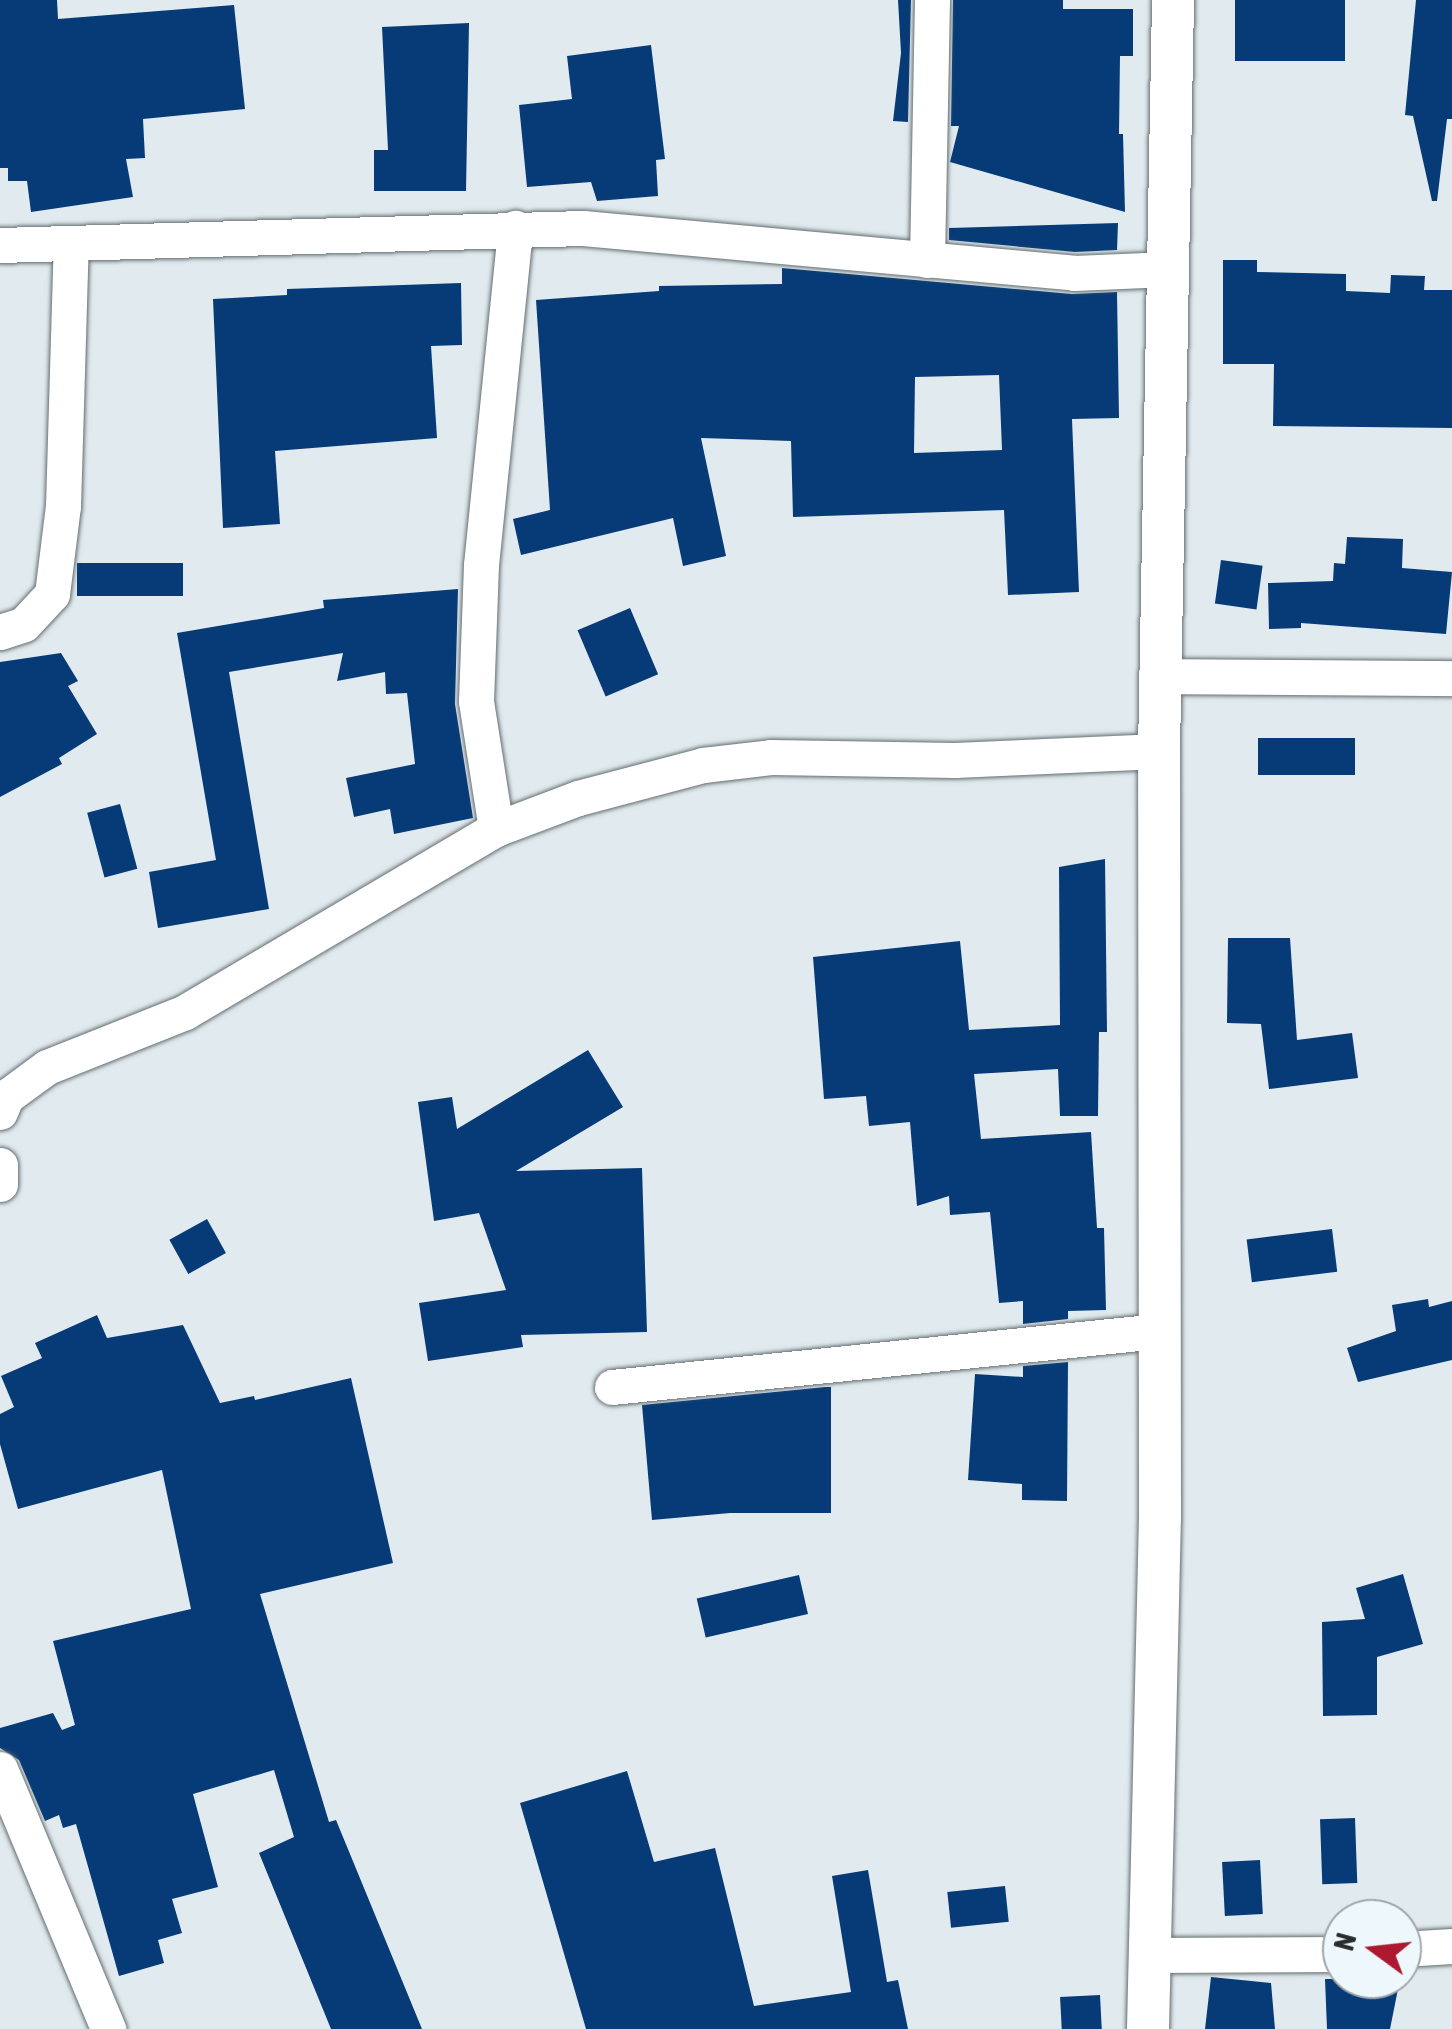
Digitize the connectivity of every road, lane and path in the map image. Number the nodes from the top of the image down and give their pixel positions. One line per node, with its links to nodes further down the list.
1 (932, 0): 6 (street)
2 (1173, 0): 7 (street)
3 (515, 228): 4 (street); 6 (street); 12 (street)
4 (71, 244): 5 (street); 8 (street)
5 (0, 245)
6 (927, 260): 7 (street)
7 (1169, 269): 9 (street)
8 (0, 632)
9 (1164, 676): 10 (street); 11 (street)
10 (1452, 678)
11 (1159, 751): 12 (street); 16 (street)
12 (496, 829): 13 (street)
13 (0, 1112)
14 (0, 1165): 15 (street)
15 (0, 1184)
16 (1160, 1331): 17 (street); 22 (street)
17 (612, 1387)
18 (0, 1770): 23 (street)
19 (1452, 1946): 20 (street)
20 (1422, 1948)
21 (1322, 1954): 22 (street)
22 (1151, 1955): 24 (street)
23 (108, 2029)
24 (1148, 2029)

